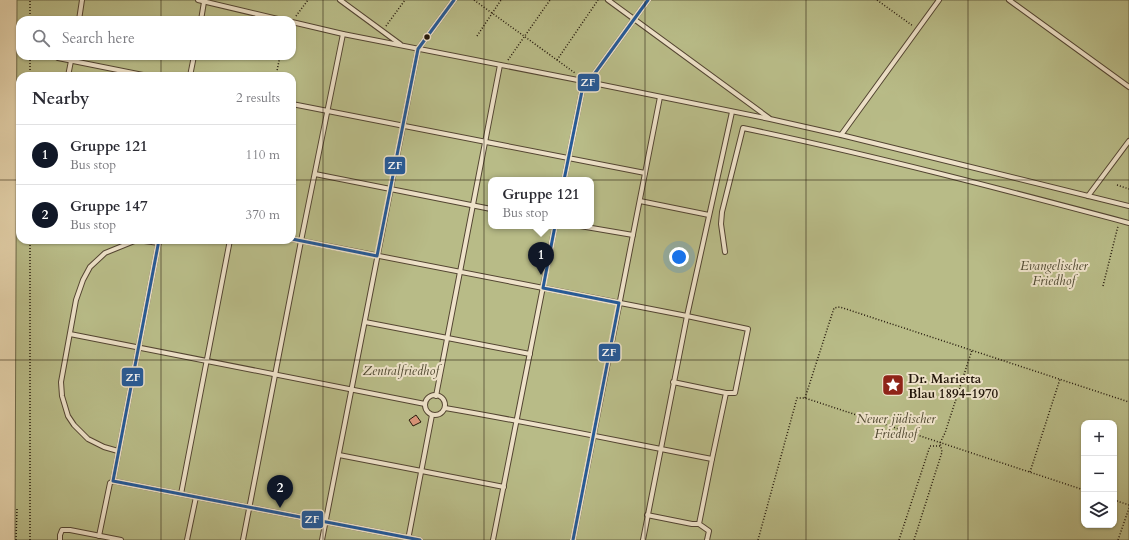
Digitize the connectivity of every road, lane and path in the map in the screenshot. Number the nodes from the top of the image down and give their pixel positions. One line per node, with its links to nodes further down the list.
1 (30, 0): 19 (path)
2 (82, 0): 20 (lane)
3 (198, 0): 17 (lane)
4 (308, 0): 23 (path)
5 (340, 0): 27 (lane)
6 (405, 0): 27 (path)
7 (454, 0): 32 (lane)
8 (474, 0): 18 (path)
9 (501, 0): 18 (path)
10 (550, 0): 30 (path)
11 (598, 0): 37 (path)
12 (608, 0): 24 (lane)
13 (648, 0): 24 (lane)
14 (877, 0): 26 (path)
15 (939, 0): 26 (lane)
16 (1010, 0): 47 (lane)
17 (204, 2): 21 (lane); 22 (lane)
18 (492, 13): 29 (path); 30 (path)
19 (30, 16)
20 (80, 16)
21 (202, 16)
22 (265, 16)
23 (296, 16)
24 (634, 19): 46 (lane); 52 (lane)
25 (296, 23): 28 (lane)
26 (917, 30): 54 (lane)
27 (383, 31): 31 (lane)
28 (343, 34): 31 (lane); 50 (lane)
29 (477, 36)
30 (524, 36): 37 (path); 39 (path)
31 (402, 46): 32 (lane)
32 (418, 49): 39 (lane); 53 (lane)
33 (30, 60): 40 (path)
34 (67, 60): 38 (lane)
35 (193, 60): 43 (lane)
36 (279, 60): 44 (path)
37 (557, 60): 45 (path)
38 (71, 61): 41 (lane); 42 (lane)
39 (502, 66): 46 (lane); 56 (lane)
40 (30, 72)
41 (69, 72)
42 (127, 72)
43 (191, 72)
44 (277, 72)
45 (575, 73)
46 (588, 82): 48 (lane); 57 (lane)
47 (1129, 87)
48 (660, 97): 51 (lane); 58 (lane)
49 (296, 105): 50 (lane)
50 (327, 111): 53 (lane); 59 (lane)
51 (732, 112): 52 (lane); 69 (lane)
52 (770, 119): 54 (lane)
53 (403, 126): 56 (lane); 62 (lane)
54 (842, 135): 64 (lane)
55 (1129, 141): 64 (lane)
56 (486, 142): 57 (lane); 66 (lane)
57 (568, 158): 58 (lane); 60 (lane)
58 (645, 173): 65 (lane)
59 (314, 174): 62 (lane); 76 (lane)
60 (565, 177)
61 (1117, 185): 63 (path)
62 (390, 188): 66 (lane); 82 (lane)
63 (1129, 189)
64 (1088, 196): 67 (lane)
65 (640, 201): 69 (lane); 74 (lane)
66 (473, 205): 68 (lane); 83 (lane)
67 (1129, 206)
68 (488, 208)
69 (709, 215): 87 (lane)
70 (1120, 220): 71 (lane); 81 (lane); 84 (path)
71 (1129, 223)
72 (554, 229): 85 (lane)
73 (594, 229): 74 (lane)
74 (633, 236): 86 (lane)
75 (296, 240): 76 (lane)
76 (301, 241): 82 (lane); 95 (lane)
77 (30, 244): 131 (path)
78 (126, 244): 89 (lane)
79 (158, 244): 91 (lane)
80 (229, 244): 94 (lane)
81 (725, 252)
82 (377, 256): 83 (lane); 88 (lane)
83 (460, 272): 85 (lane); 90 (lane)
84 (1103, 286)
85 (543, 288): 86 (lane); 93 (lane)
86 (619, 303): 87 (lane); 107 (lane)
87 (687, 316): 97 (lane); 99 (lane)
88 (365, 322): 90 (lane); 98 (lane)
89 (70, 334): 91 (lane); 111 (lane)
90 (447, 338): 93 (lane); 100 (lane)
91 (138, 348): 94 (lane); 111 (lane)
92 (972, 350): 96 (path); 101 (path); 108 (path)
93 (530, 354): 106 (lane)
94 (207, 361): 95 (lane); 119 (lane)
95 (275, 374): 98 (lane); 124 (lane)
96 (1060, 379): 102 (path); 115 (path)
97 (674, 382): 99 (lane); 110 (lane)
98 (352, 390): 103 (lane); 112 (lane)
99 (726, 393): 113 (lane)
100 (436, 396): 103 (lane); 104 (lane)
101 (805, 398): 108 (path); 142 (path)
102 (1129, 402)
103 (425, 404): 105 (lane)
104 (445, 408): 105 (lane); 106 (lane)
105 (432, 415): 114 (lane)
106 (516, 420): 107 (lane); 117 (lane)
107 (593, 436): 110 (lane); 139 (lane)
108 (940, 443): 109 (path); 115 (path)
109 (941, 446): 143 (path); 144 (path)
110 (660, 449): 113 (lane); 125 (lane)
111 (118, 451): 116 (lane)
112 (339, 455): 114 (lane); 126 (lane)
113 (712, 459): 127 (lane)
114 (422, 470): 117 (lane); 129 (lane)
115 (1030, 472): 118 (path)
116 (113, 481): 119 (lane); 128 (lane)
117 (504, 487): 138 (lane)
118 (1081, 489)
119 (182, 494): 120 (lane)
120 (196, 497): 124 (lane); 134 (lane)
121 (1117, 501): 122 (path)
122 (1129, 506): 145 (path)
123 (17, 508): 130 (path)
124 (250, 508): 126 (lane); 135 (lane)
125 (647, 516): 127 (lane); 140 (lane)
126 (326, 522): 129 (lane); 136 (lane)
127 (699, 524): 141 (lane)
128 (99, 536): 132 (lane); 133 (lane)
129 (408, 539): 137 (lane)
130 (16, 540)
131 (30, 540)
132 (60, 540)
133 (121, 540)
134 (187, 540)
135 (243, 540)
136 (322, 540)
137 (420, 540)
138 (493, 540)
139 (573, 540)
140 (643, 540)
141 (707, 540)
142 (758, 540)
143 (900, 540)
144 (914, 540)
145 (1118, 540)

